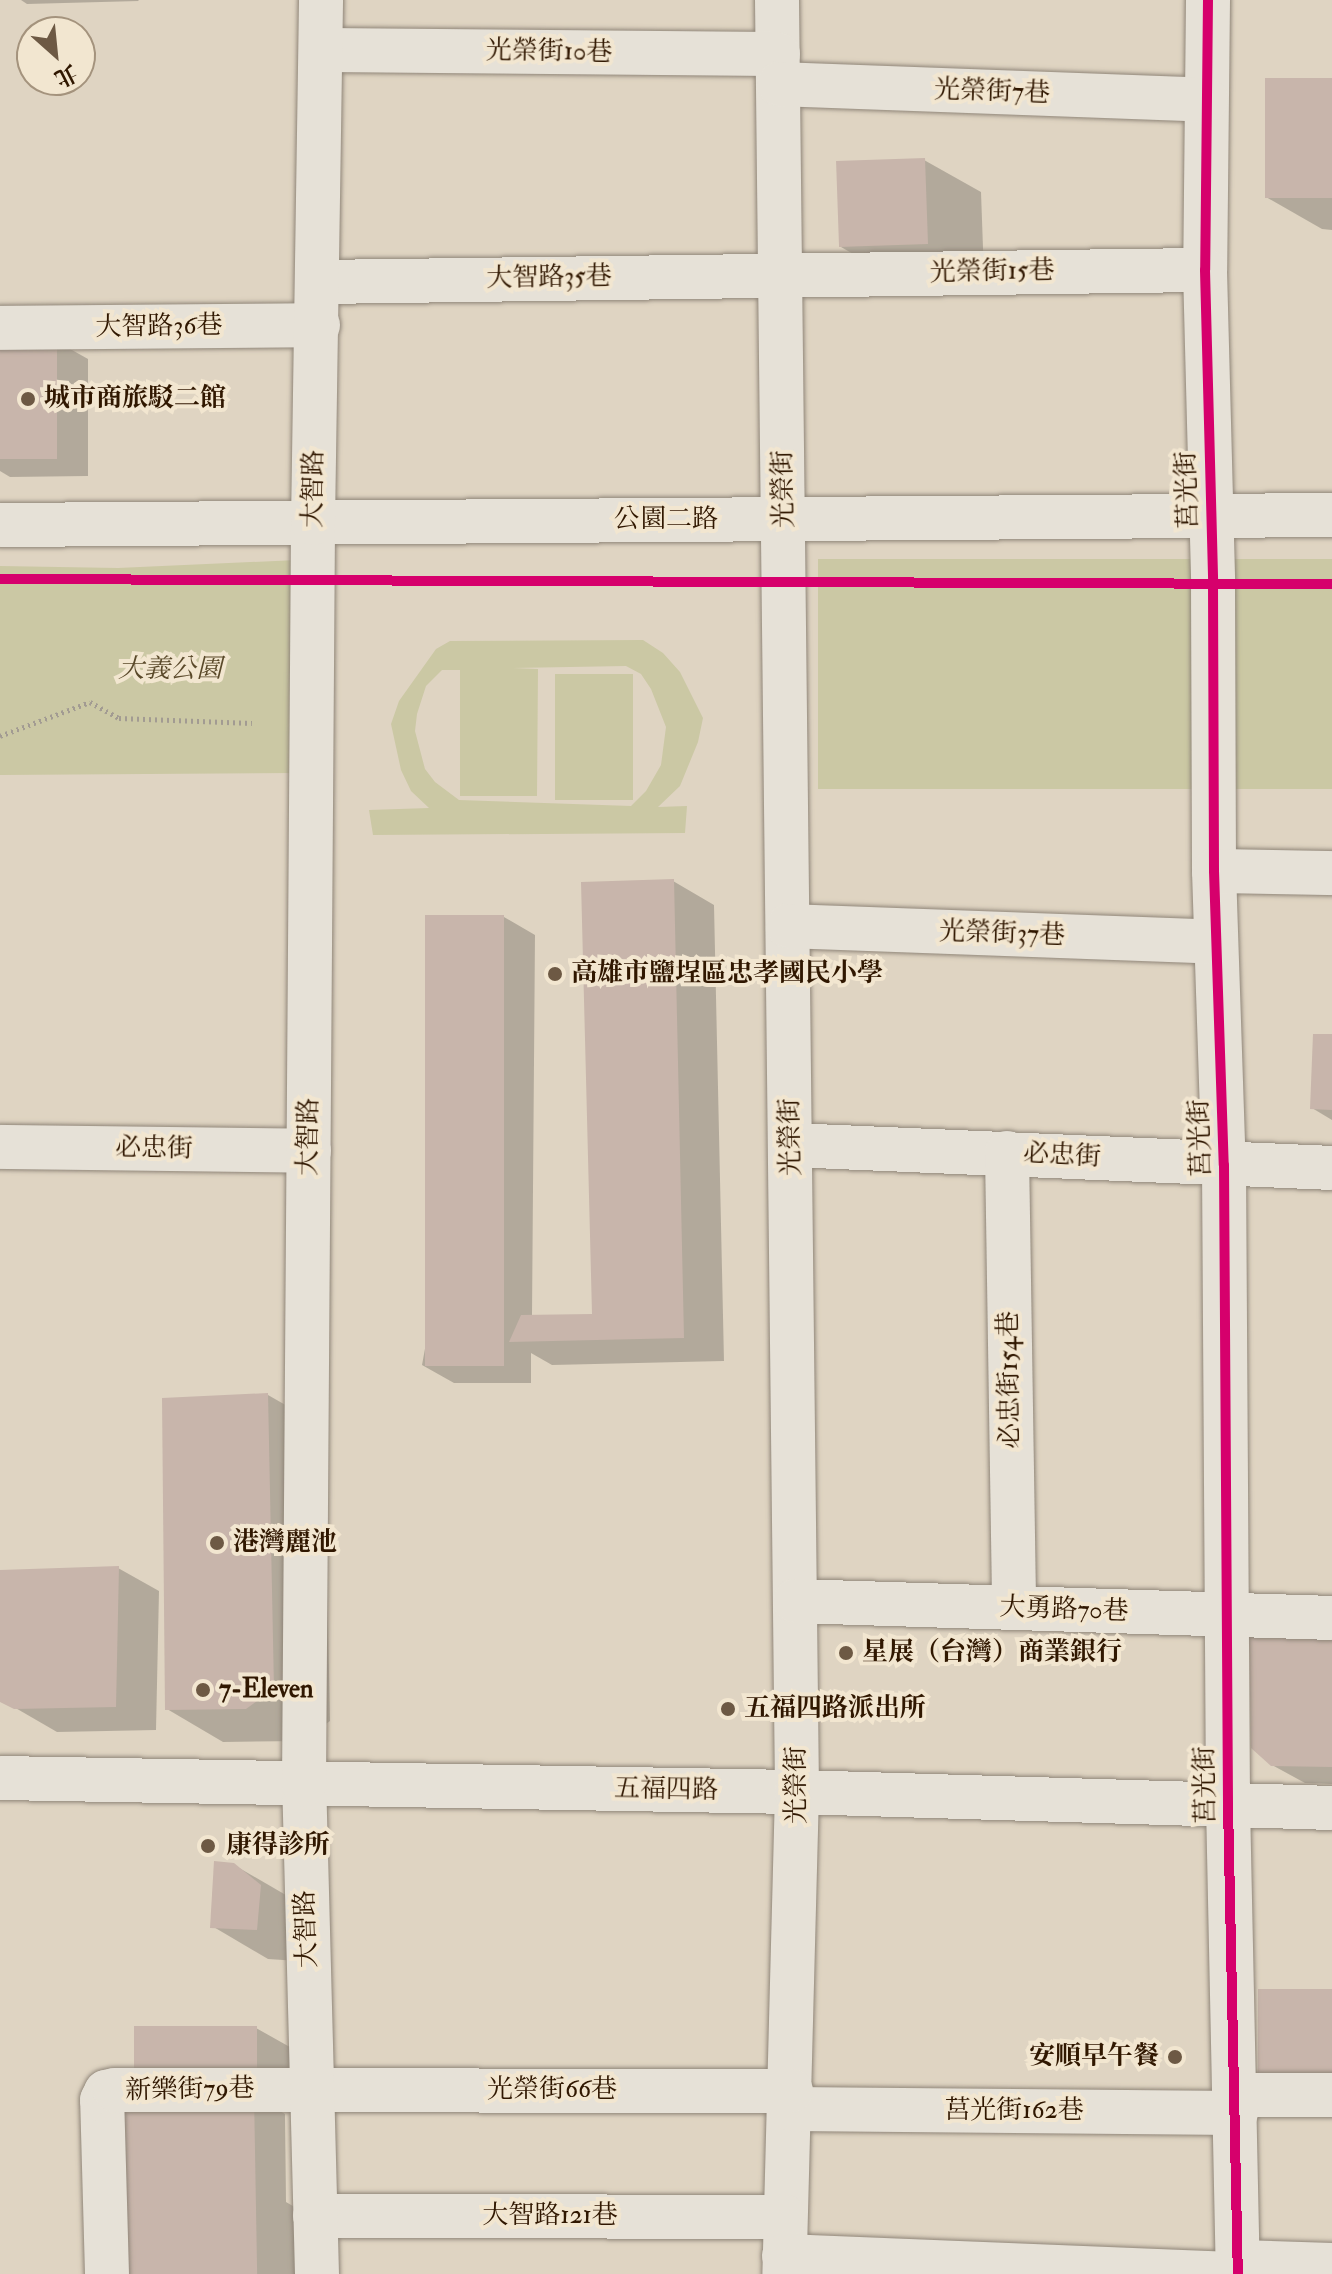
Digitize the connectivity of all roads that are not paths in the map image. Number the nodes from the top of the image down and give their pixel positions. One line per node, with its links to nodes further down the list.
1 (321, 0): 4 (street, 大智路)
2 (777, 0): 5 (street, 光榮街)
3 (1208, 0): 6 (street, 莒光街)
4 (321, 50): 5 (street, 光榮街10巷); 9 (street, 大智路)
5 (779, 69): 6 (street, 光榮街7巷); 8 (street, 光榮街)
6 (1206, 100): 7 (street, 莒光街)
7 (1205, 270): 8 (street, 光榮街15巷); 13 (street, 莒光街)
8 (779, 274): 9 (street, 大智路35巷); 14 (street, 光榮街)
9 (319, 282): 10 (street, 大智路)
10 (318, 325): 11 (street, 大智路36巷); 15 (street, 大智路)
11 (0, 328)
12 (1332, 515): 13 (street, 公園二路)
13 (1211, 516): 14 (street, 公園二路); 17 (street, 莒光街)
14 (784, 519): 15 (street, 公園二路); 19 (street, 光榮街)
15 (313, 523): 16 (street, 公園二路); 23 (street, 大智路)
16 (0, 525)
17 (1214, 871): 18 (street); 20 (street, 莒光街)
18 (1332, 873)
19 (788, 926): 20 (street, 光榮街37巷); 21 (street, 光榮街)
20 (1216, 942): 25 (street, 莒光街)
21 (791, 1145): 24 (street, 必忠街); 27 (street, 光榮街)
22 (0, 1147): 23 (street, 必忠街)
23 (309, 1151): 32 (street, 大智路)
24 (1007, 1153): 25 (street, 必忠街); 28 (street, 必忠街154巷)
25 (1224, 1165): 26 (street, 必忠街); 29 (street, 莒光街)
26 (1332, 1168)
27 (795, 1601): 28 (street, 大勇路70巷); 33 (street, 光榮街)
28 (1014, 1608): 29 (street, 大勇路70巷)
29 (1227, 1616): 30 (street, 大勇路70巷); 34 (street, 莒光街)
30 (1332, 1618)
31 (0, 1778): 32 (street, 五福四路)
32 (304, 1785): 33 (street, 五福四路); 36 (street, 大智路)
33 (797, 1792): 34 (street, 五福四路); 38 (street, 光榮街)
34 (1228, 1804): 35 (street, 五福四路); 39 (street, 莒光街)
35 (1332, 1808)
36 (312, 2088): 38 (street, 光榮街66巷); 40 (street, 大智路); 44 (street, 新樂街79巷)
37 (1332, 2095): 39 (street, 莒光街162巷)
38 (791, 2100): 39 (street, 莒光街162巷); 41 (street, 光榮街)
39 (1236, 2104): 43 (street, 莒光街)
40 (315, 2216): 41 (street, 大智路121巷); 45 (street, 大智路)
41 (784, 2249): 43 (street, 大智路121巷)
42 (1332, 2265): 43 (street, 大智路121巷)
43 (1234, 2270)
44 (107, 2274)
45 (317, 2274)

